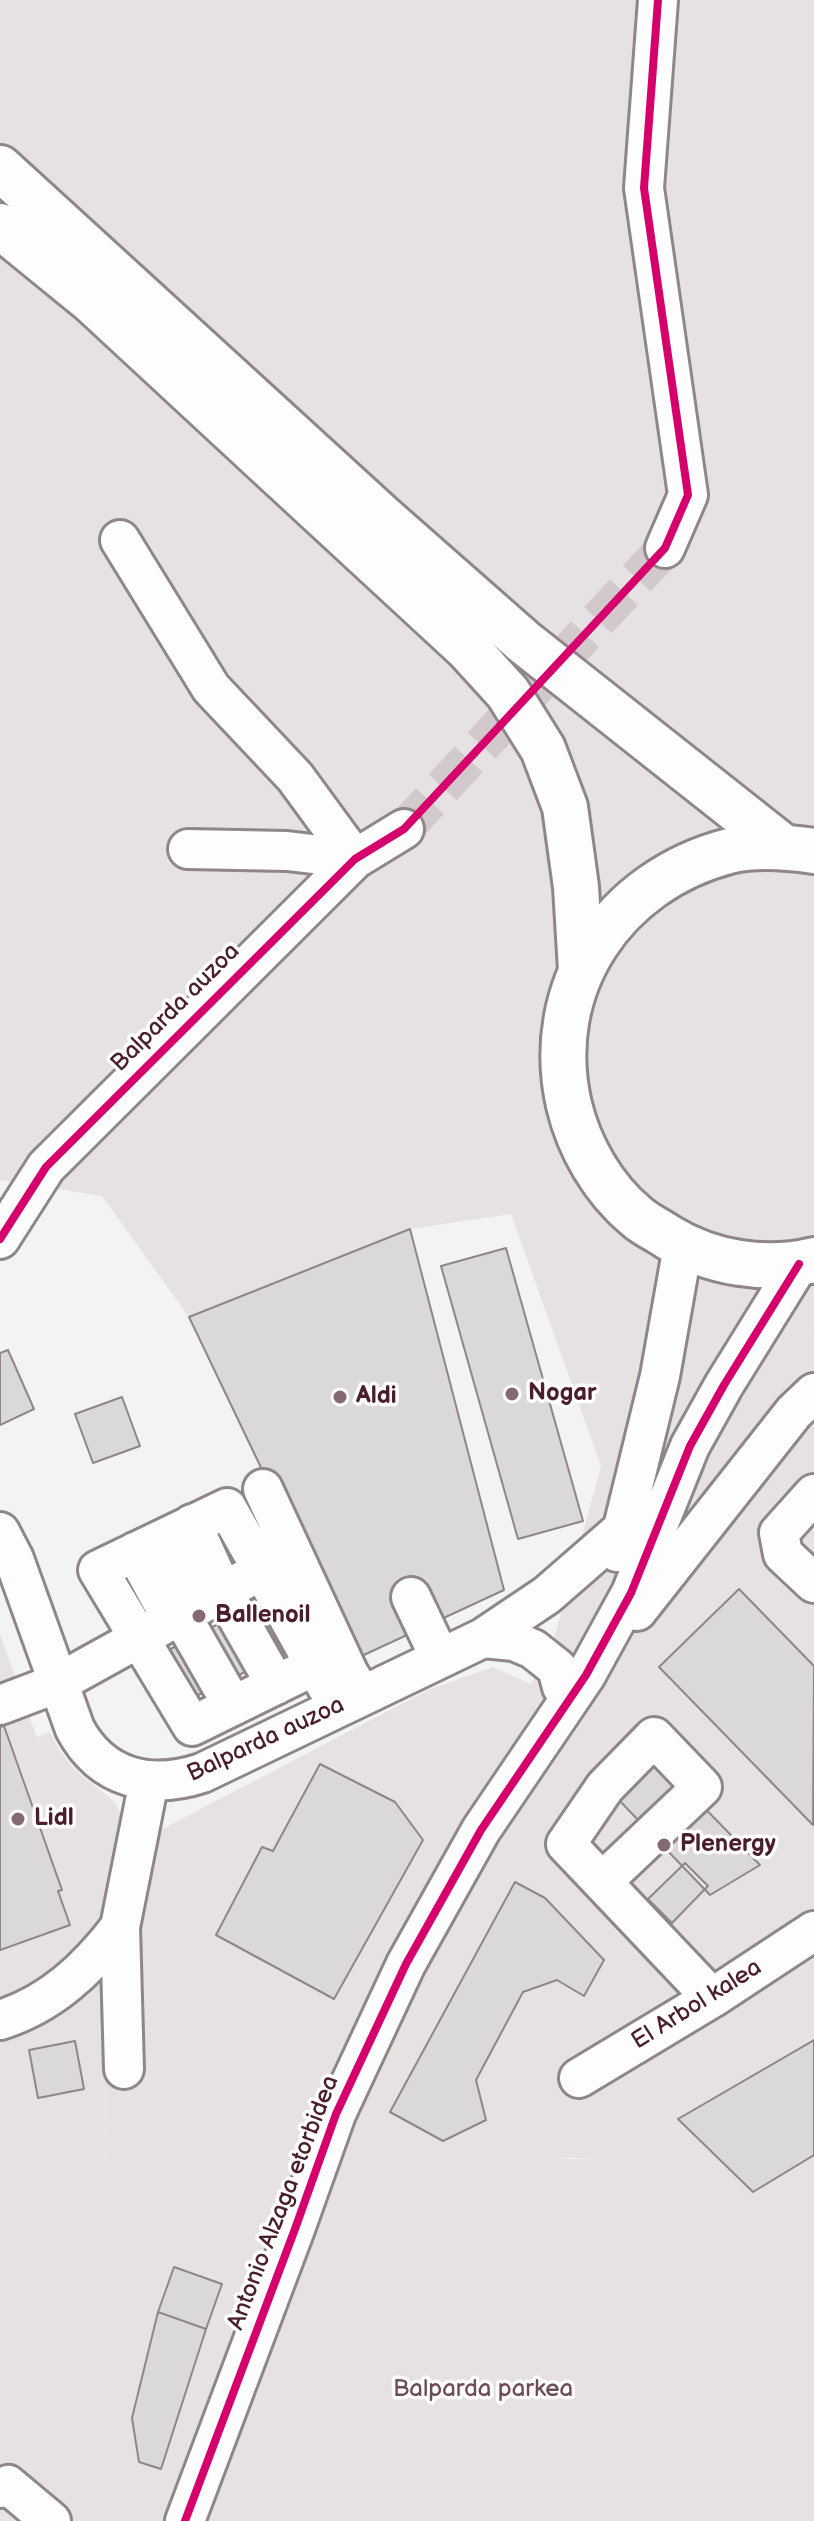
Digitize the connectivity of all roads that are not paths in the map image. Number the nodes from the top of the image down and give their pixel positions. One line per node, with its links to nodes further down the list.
1 (658, 0): 5 (street)
2 (0, 168): 8 (main road)
3 (0, 226): 10 (main road)
4 (120, 540): 9 (street)
5 (665, 548)
6 (404, 829): 9 (street, Balparda auzoa)
7 (188, 849): 9 (street)
8 (798, 849): 10 (main road)
9 (355, 859): 11 (street, Balparda auzoa)
10 (581, 970): 12 (main road)
11 (0, 1239)
12 (683, 1246): 13 (main road); 17 (street)
13 (806, 1262): 29 (street)
14 (814, 1393): 29 (street)
15 (263, 1489): 32 (street)
16 (814, 1494): 21 (street)
17 (625, 1527): 22 (street, Balparda auzoa); 29 (street)
18 (0, 1532): 30 (street, Balparda auzoa)
19 (164, 1538): 20 (street); 24 (street); 24 (street)
20 (262, 1570): 24 (street); 28 (street)
21 (814, 1583)
22 (547, 1595): 25 (street, Balparda auzoa); 26 (street)
23 (411, 1597): 27 (street)
24 (183, 1614): 30 (street); 31 (street); 31 (street)
25 (483, 1638): 26 (street); 27 (street, Balparda auzoa)
26 (533, 1649): 29 (street)
27 (440, 1658): 32 (street, Balparda auzoa)
28 (314, 1666): 31 (street); 32 (street)
29 (574, 1681): 44 (street, Antonio Alzaga etorbidea)
30 (58, 1683): 33 (street); 34 (street, Balparda auzoa)
31 (276, 1685)
32 (349, 1702): 34 (street, Balparda auzoa)
33 (0, 1705)
34 (149, 1781): 36 (street)
35 (602, 1882): 35 (street); 38 (street)
36 (120, 1927): 39 (street); 40 (street)
37 (814, 1931): 38 (street, El Arbol kalea)
38 (712, 1998): 41 (street, El Arbol kalea)
39 (0, 2020)
40 (124, 2069)
41 (579, 2078)
42 (0, 2488): 43 (street)
43 (51, 2521)
44 (185, 2521)

